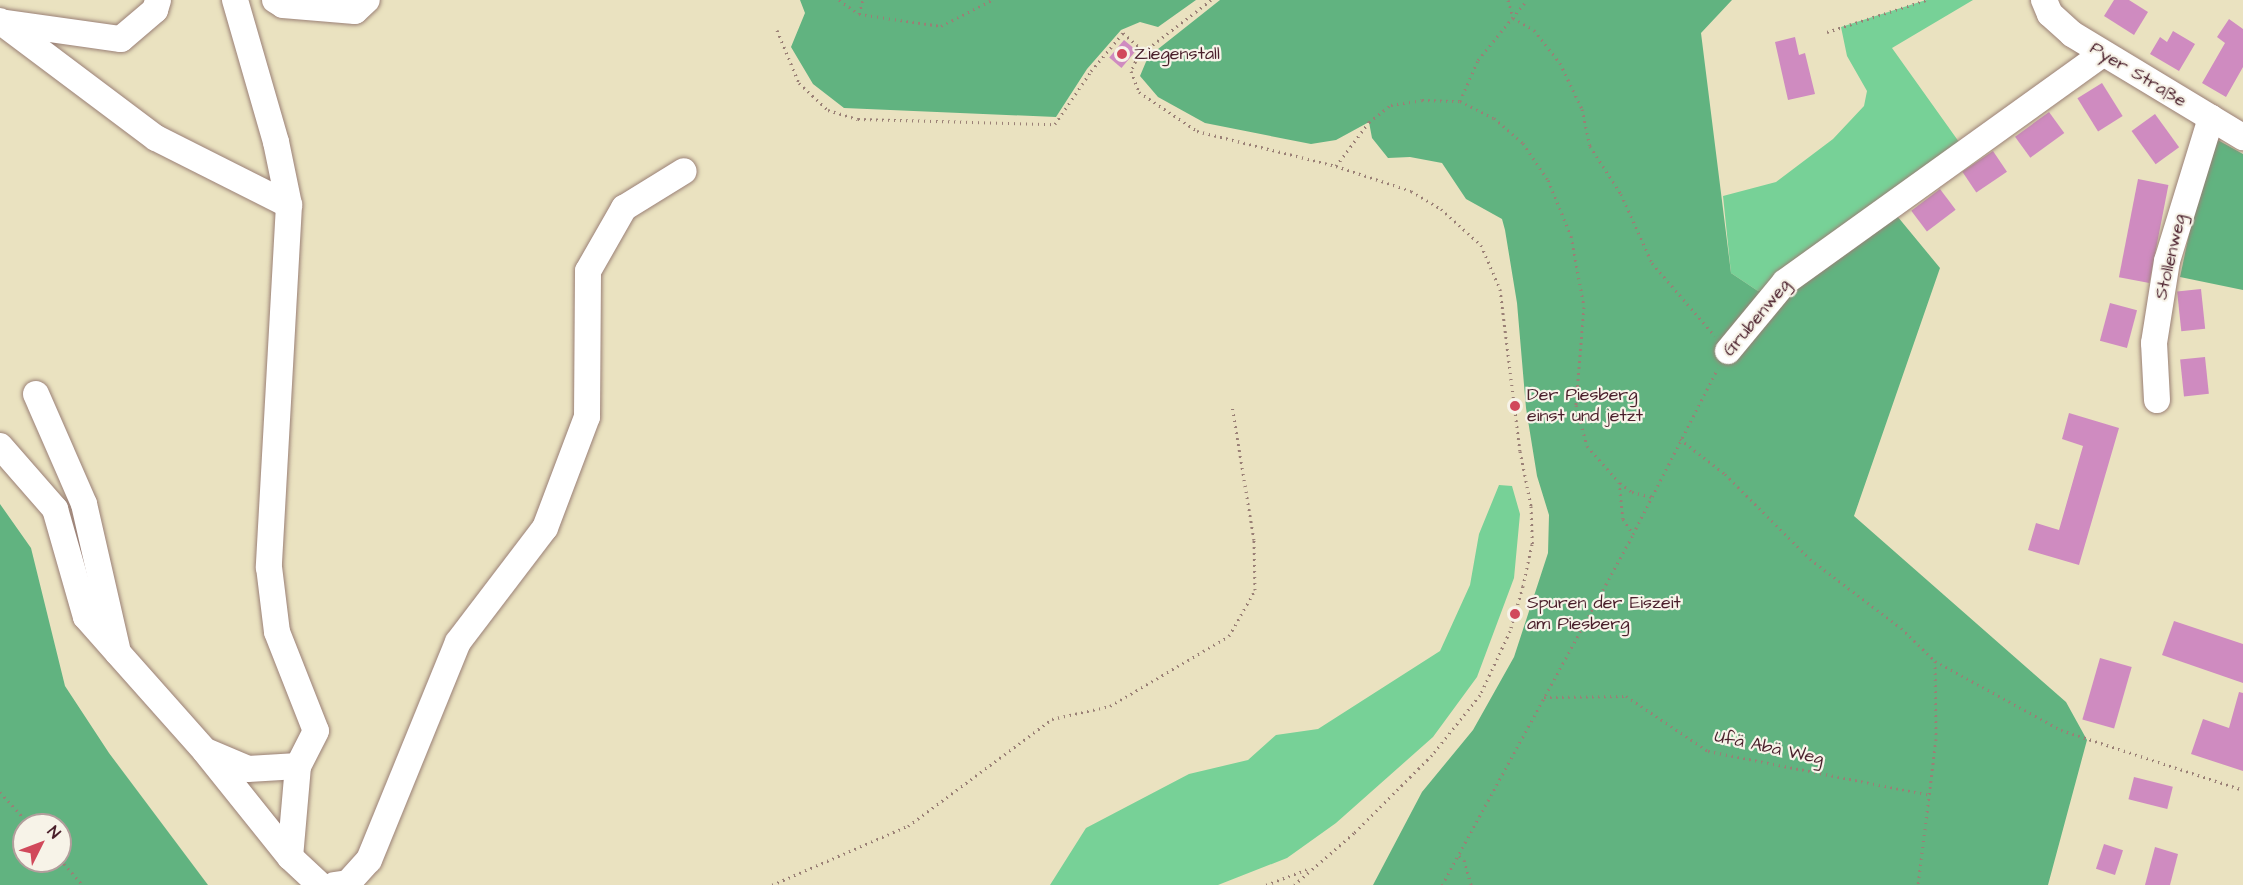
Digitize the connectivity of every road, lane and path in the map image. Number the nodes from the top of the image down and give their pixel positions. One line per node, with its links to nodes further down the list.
1 (158, 0): 15 (street)
2 (235, 0): 25 (street)
3 (275, 0): 4 (street)
4 (367, 0)
5 (839, 0): 13 (path)
6 (863, 0): 13 (path)
7 (992, 0): 13 (path)
8 (1212, 0): 18 (path)
9 (1508, 0): 14 (path)
10 (1527, 0): 14 (path)
11 (1926, 0): 17 (path)
12 (2044, 0): 19 (street, Pyer Straße)
13 (860, 14)
14 (1514, 18): 20 (path); 26 (path)
15 (2, 22): 25 (street)
16 (777, 30): 18 (path)
17 (1827, 32)
18 (1144, 52): 23 (path)
19 (2102, 54): 21 (street, Pyer Straße); 26 (street, Grubenweg)
20 (1460, 101): 23 (path); 32 (path)
21 (2211, 118): 22 (street, Pyer Straße); 28 (street, Stollenweg)
22 (2241, 131)
23 (1336, 166): 46 (path)
24 (684, 171): 50 (street)
25 (289, 205): 39 (street)
26 (1728, 351): 30 (path, Grubenweg)
27 (36, 394): 35 (street)
28 (2157, 400)
29 (1232, 405): 51 (path)
30 (1680, 439): 33 (path, Grubenweg); 36 (path)
31 (0, 446): 35 (street)
32 (1619, 482): 33 (path); 34 (path)
33 (1652, 497): 34 (path, Grubenweg)
34 (1633, 534): 37 (path, Grubenweg)
35 (118, 653): 38 (street)
36 (1935, 661): 40 (path); 42 (path)
37 (1544, 697): 42 (path, Ufä Abä Weg); 44 (path, Grubenweg)
38 (205, 751): 39 (street); 45 (street)
39 (298, 766): 45 (street)
40 (2243, 790)
41 (0, 792): 43 (path)
42 (1930, 795): 56 (path)
43 (19, 813)
44 (1459, 856): 54 (path, Grubenweg); 55 (path)
45 (290, 857): 49 (street)
46 (1315, 866): 52 (path); 53 (path)
47 (72, 873): 48 (path)
48 (83, 885)
49 (320, 885)
50 (334, 885)
51 (772, 885)
52 (1266, 885)
53 (1294, 885)
54 (1442, 885)
55 (1471, 885)
56 (1918, 885)

